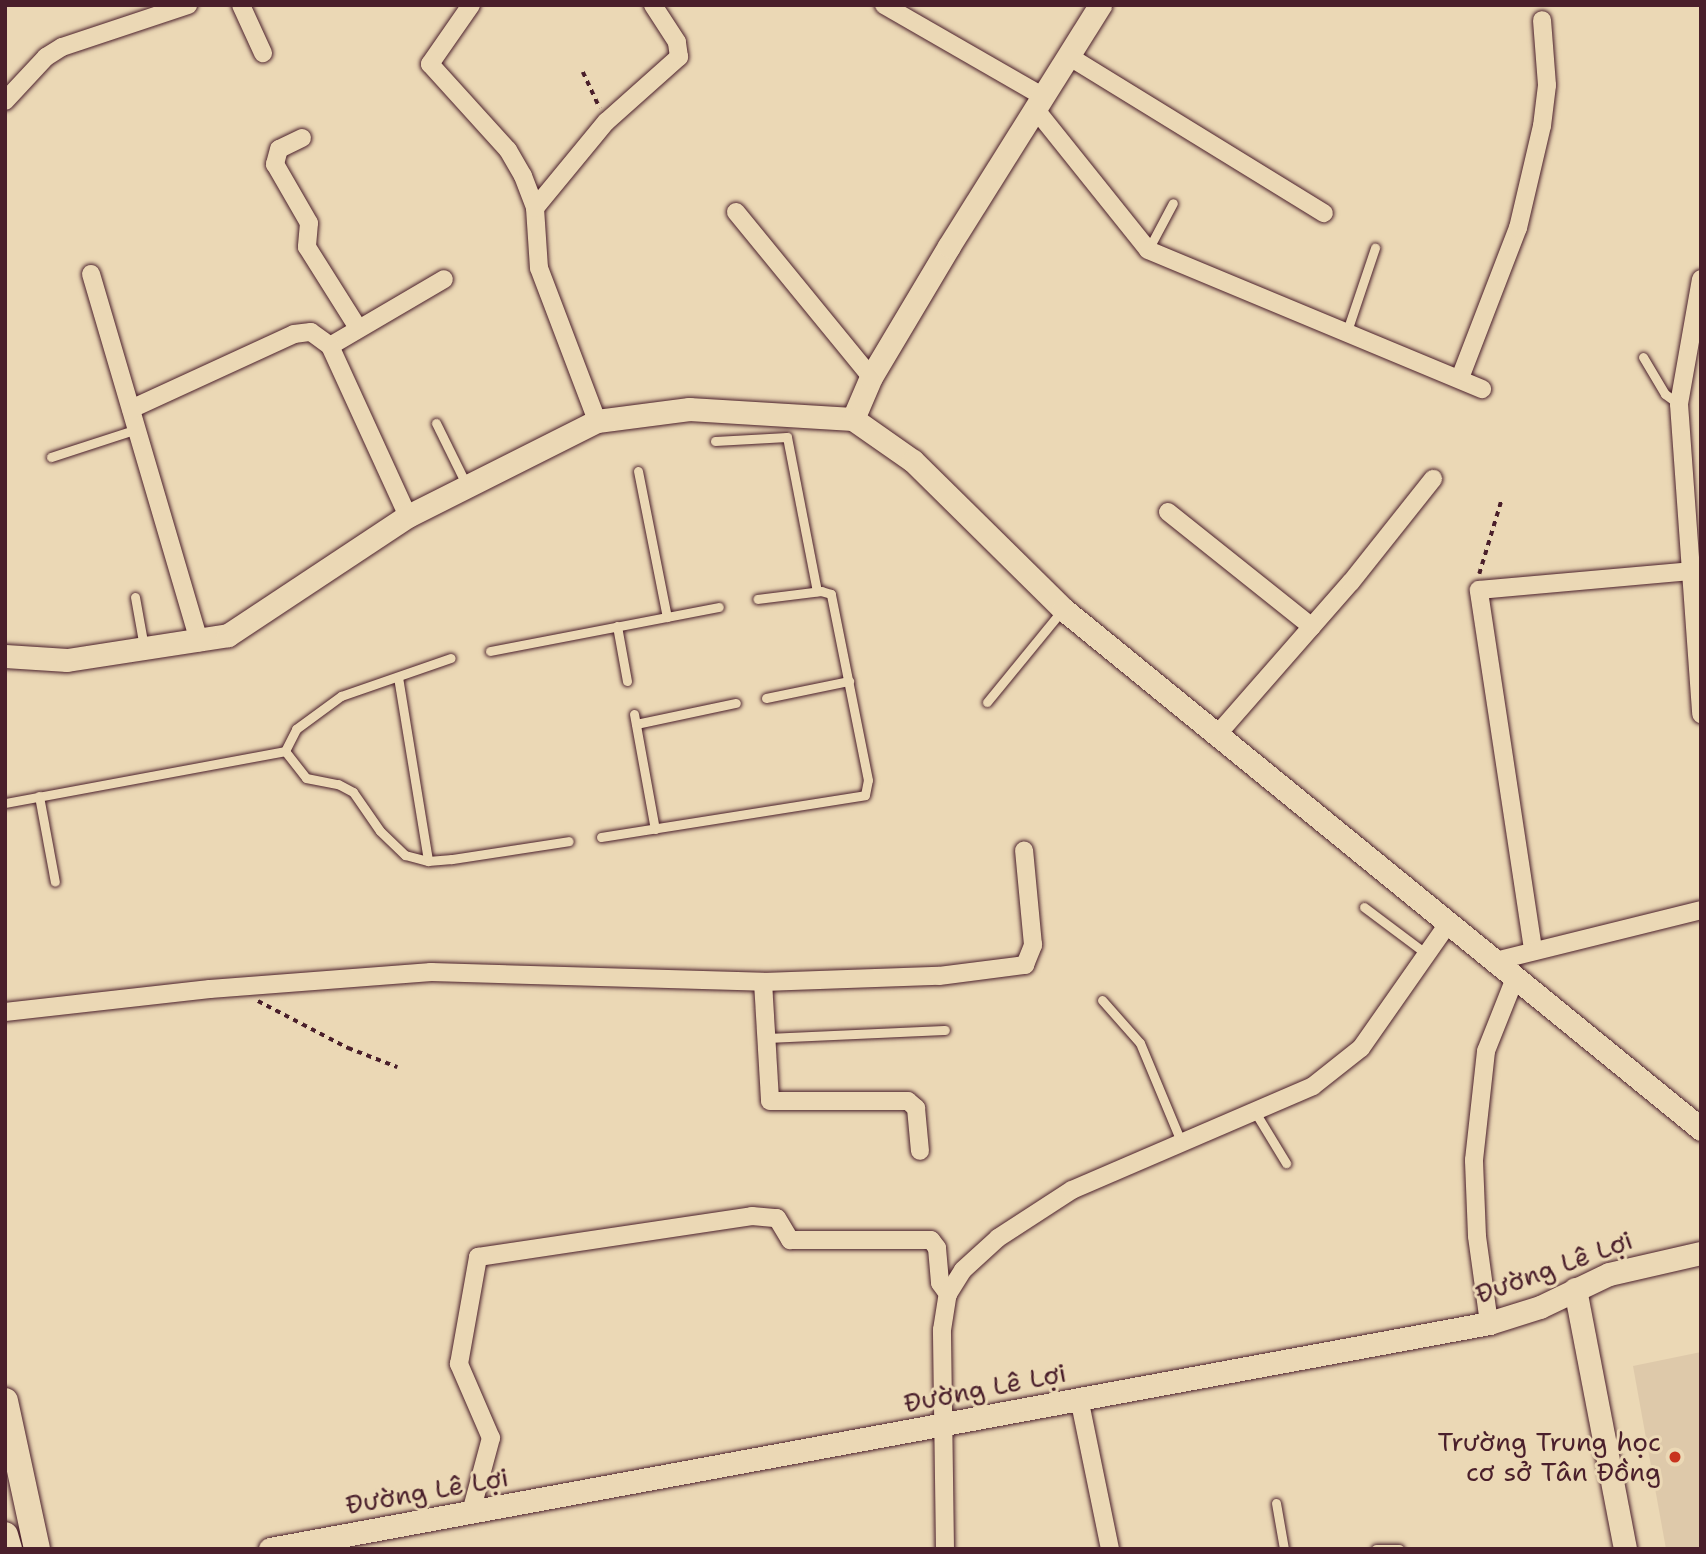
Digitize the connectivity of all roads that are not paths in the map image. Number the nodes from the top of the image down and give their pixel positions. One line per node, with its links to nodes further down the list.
1 (188, 5): 10 (street)
2 (241, 5): 8 (street)
3 (471, 5): 14 (street)
4 (653, 5): 14 (street)
5 (884, 5): 11 (street)
6 (1100, 5): 9 (street)
7 (1542, 20): 27 (street)
8 (263, 53)
9 (1070, 57): 11 (street); 16 (street)
10 (5, 101)
11 (1040, 103): 18 (street); 26 (street)
12 (302, 138): 22 (street)
13 (1173, 203): 18 (lane)
14 (535, 208): 32 (street)
15 (737, 212): 26 (street)
16 (1324, 213)
17 (1375, 248): 23 (lane)
18 (1148, 250): 23 (street)
19 (91, 274): 30 (street)
20 (444, 279): 22 (street)
21 (1701, 279): 29 (street)
22 (358, 328): 24 (street)
23 (1347, 331): 27 (street)
24 (330, 346): 30 (street); 41 (street)
25 (1643, 357): 29 (lane)
26 (871, 377): 31 (street)
27 (1460, 378): 28 (street)
28 (1482, 389)
29 (1679, 404): 42 (street)
30 (131, 409): 34 (street)
31 (853, 419): 32 (street); 47 (street)
32 (597, 421): 39 (street)
33 (436, 423): 39 (lane)
34 (137, 429): 36 (lane); 51 (street)
35 (715, 441): 43 (lane)
36 (51, 457)
37 (638, 471): 48 (lane)
38 (1433, 479): 50 (street)
39 (466, 484): 41 (street)
40 (1168, 512): 50 (street)
41 (408, 516): 51 (street)
42 (1696, 570): 62 (street); 76 (street)
43 (817, 591): 45 (lane); 58 (lane)
44 (135, 597): 52 (lane)
45 (757, 599)
46 (719, 607): 48 (lane)
47 (1063, 609): 60 (lane); 63 (street)
48 (667, 617): 49 (lane)
49 (617, 626): 53 (lane); 57 (lane)
50 (1312, 627): 63 (street)
51 (199, 642): 52 (street)
52 (144, 649): 54 (street)
53 (490, 651)
54 (5, 656)
55 (451, 659): 56 (lane)
56 (398, 677): 64 (lane); 71 (lane)
57 (627, 681)
58 (849, 681): 59 (lane); 67 (lane)
59 (766, 698)
60 (987, 702)
61 (736, 704): 67 (lane)
62 (1701, 714)
63 (1216, 736): 75 (street)
64 (285, 751): 65 (lane); 71 (lane)
65 (39, 796): 66 (lane); 72 (lane)
66 (5, 803)
67 (655, 829): 68 (lane)
68 (601, 836)
69 (569, 841): 71 (lane)
70 (1024, 850): 80 (street)
71 (428, 861)
72 (55, 882)
73 (1364, 907): 77 (lane)
74 (1701, 910): 76 (street)
75 (1447, 925): 77 (street); 78 (street)
76 (1533, 950): 78 (street)
77 (1427, 955): 85 (street)
78 (1495, 961): 79 (street)
79 (1515, 978): 86 (street); 93 (street)
80 (763, 982): 82 (street); 84 (street)
81 (1102, 1000): 87 (lane)
82 (5, 1012)
83 (945, 1030): 84 (lane)
84 (766, 1038): 88 (street)
85 (1255, 1112): 87 (street); 89 (lane)
86 (1701, 1129)
87 (1182, 1144): 92 (street)
88 (920, 1151)
89 (1286, 1163)
90 (1701, 1253): 91 (street, Đường Lê Lợi)
91 (1575, 1289): 93 (street, Đường Lê Lợi); 108 (street)
92 (948, 1294): 96 (street); 98 (street)
93 (1489, 1323): 94 (street, Đường Lê Lợi)
94 (1079, 1398): 96 (street, Đường Lê Lợi); 104 (street)
95 (5, 1401): 101 (main road)
96 (946, 1424): 98 (street, Đường Lê Lợi); 103 (street)
97 (1276, 1503): 105 (lane)
98 (471, 1512): 102 (street, Đường Lê Lợi)
99 (5, 1535): 100 (main road)
100 (9, 1549)
101 (37, 1549)
102 (270, 1549)
103 (945, 1549)
104 (1110, 1549)
105 (1284, 1549)
106 (1376, 1549): 107 (lane)
107 (1399, 1549)
108 (1625, 1549)

